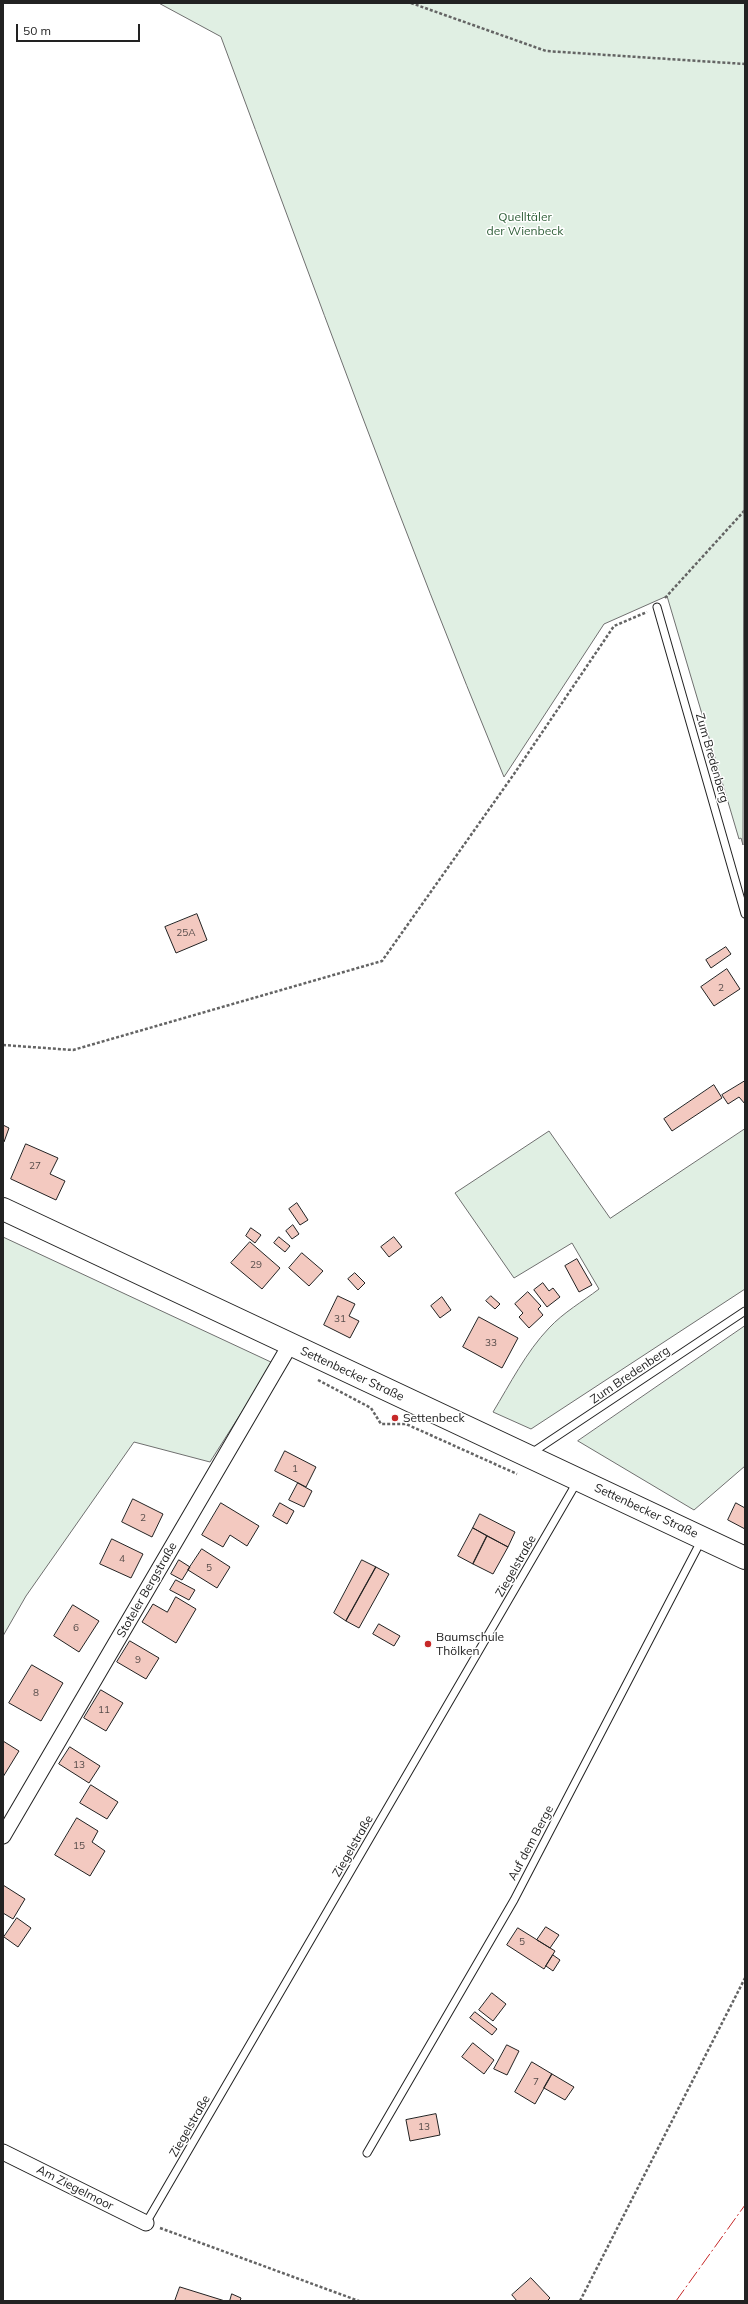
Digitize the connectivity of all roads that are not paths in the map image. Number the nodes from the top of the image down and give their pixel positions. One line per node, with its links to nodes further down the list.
1 (657, 607): 2 (lane, Zum Bredenberg)
2 (745, 914)
3 (3, 1209): 5 (main road, Settenbecker Straße)
4 (745, 1311): 6 (lane, Zum Bredenberg)
5 (290, 1345): 6 (main road, Settenbecker Straße); 10 (street, Stoteler Bergstraße)
6 (527, 1456): 7 (main road, Settenbecker Straße)
7 (579, 1480): 8 (main road, Settenbecker Straße); 13 (lane, Ziegelstraße)
8 (703, 1538): 9 (main road, Settenbecker Straße); 12 (lane, Auf dem Berge)
9 (741, 1554)
10 (3, 1836)
11 (3, 2152): 13 (street, Am Ziegelmoor)
12 (367, 2153)
13 (146, 2223)

